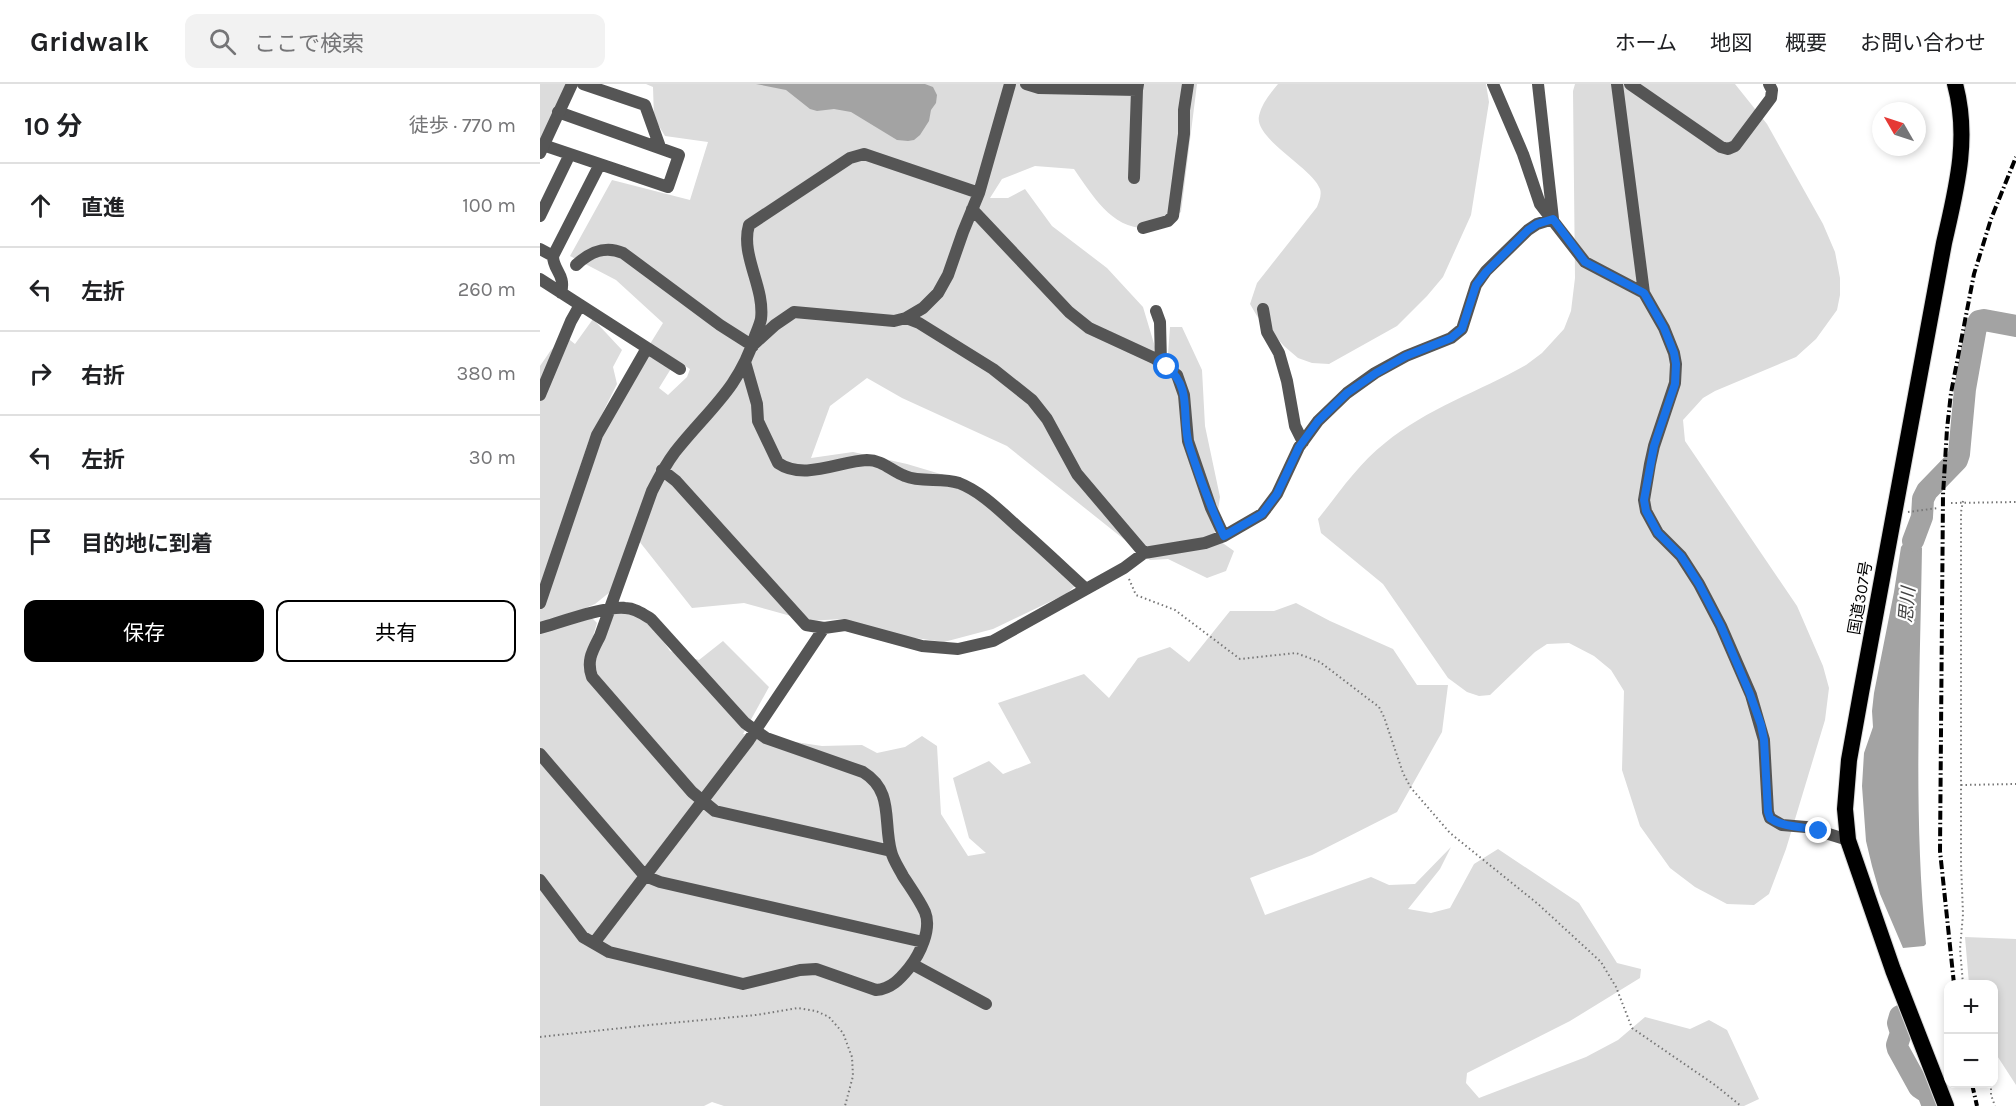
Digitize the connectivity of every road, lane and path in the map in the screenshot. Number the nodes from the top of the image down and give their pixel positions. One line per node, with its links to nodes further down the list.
1 (572, 84): 13 (street)
2 (584, 84): 14 (street)
3 (1010, 84): 19 (street)
4 (1026, 84): 12 (street)
5 (1188, 84): 23 (street)
6 (1493, 84): 22 (street)
7 (1538, 84): 22 (street)
8 (1617, 84): 29 (street)
9 (1630, 84): 10 (street)
10 (1768, 84)
11 (1955, 84): 60 (highway, 国道307号)
12 (1137, 87): 18 (street)
13 (558, 112): 14 (street); 15 (street)
14 (660, 147): 17 (street)
15 (542, 149): 16 (street)
16 (570, 154): 17 (street); 21 (street)
17 (600, 164): 25 (street)
18 (1134, 177)
19 (980, 193): 20 (street); 34 (street)
20 (972, 209): 33 (street); 37 (street)
21 (540, 216)
22 (1553, 219): 29 (street); 40 (street)
23 (1143, 228)
24 (540, 249): 25 (street)
25 (554, 256): 28 (street)
26 (576, 265): 34 (street)
27 (540, 279): 28 (street)
28 (561, 293): 30 (street)
29 (1644, 293): 60 (street)
30 (580, 305): 35 (street); 39 (street)
31 (1263, 309): 40 (street)
32 (1156, 311): 37 (street)
33 (906, 318): 34 (street); 48 (street)
34 (753, 346): 36 (street)
35 (647, 348): 38 (street); 51 (street)
36 (746, 362): 41 (street); 50 (street)
37 (1161, 363): 47 (street)
38 (680, 369)
39 (540, 395)
40 (1303, 442): 47 (street)
41 (662, 470): 52 (street); 54 (street)
42 (1963, 501): 43 (path); 44 (path); 58 (path)
43 (2016, 502)
44 (1951, 503)
45 (1938, 508): 46 (path)
46 (1911, 512)
47 (1224, 536): 48 (street)
48 (1144, 553): 49 (street)
49 (1124, 568): 50 (street); 72 (path)
50 (1086, 589): 54 (street)
51 (540, 603)
52 (609, 610): 53 (street); 55 (street); 59 (street)
53 (540, 628)
54 (824, 628): 55 (street)
55 (755, 731): 59 (street); 61 (street)
56 (540, 754): 62 (street)
57 (2016, 784): 58 (path)
58 (1961, 785): 67 (path)
59 (702, 802): 61 (street); 62 (street)
60 (1848, 840): 73 (highway, 国道307号)
61 (891, 851): 64 (street)
62 (645, 876): 64 (street); 65 (street)
63 (540, 880): 65 (street)
64 (923, 942): 66 (street)
65 (594, 943): 66 (street)
66 (912, 964): 68 (street)
67 (1963, 980)
68 (986, 1004)
69 (540, 1037): 71 (path)
70 (1991, 1088): 74 (path)
71 (845, 1106)
72 (1741, 1106)
73 (1946, 1106)
74 (1995, 1106)

